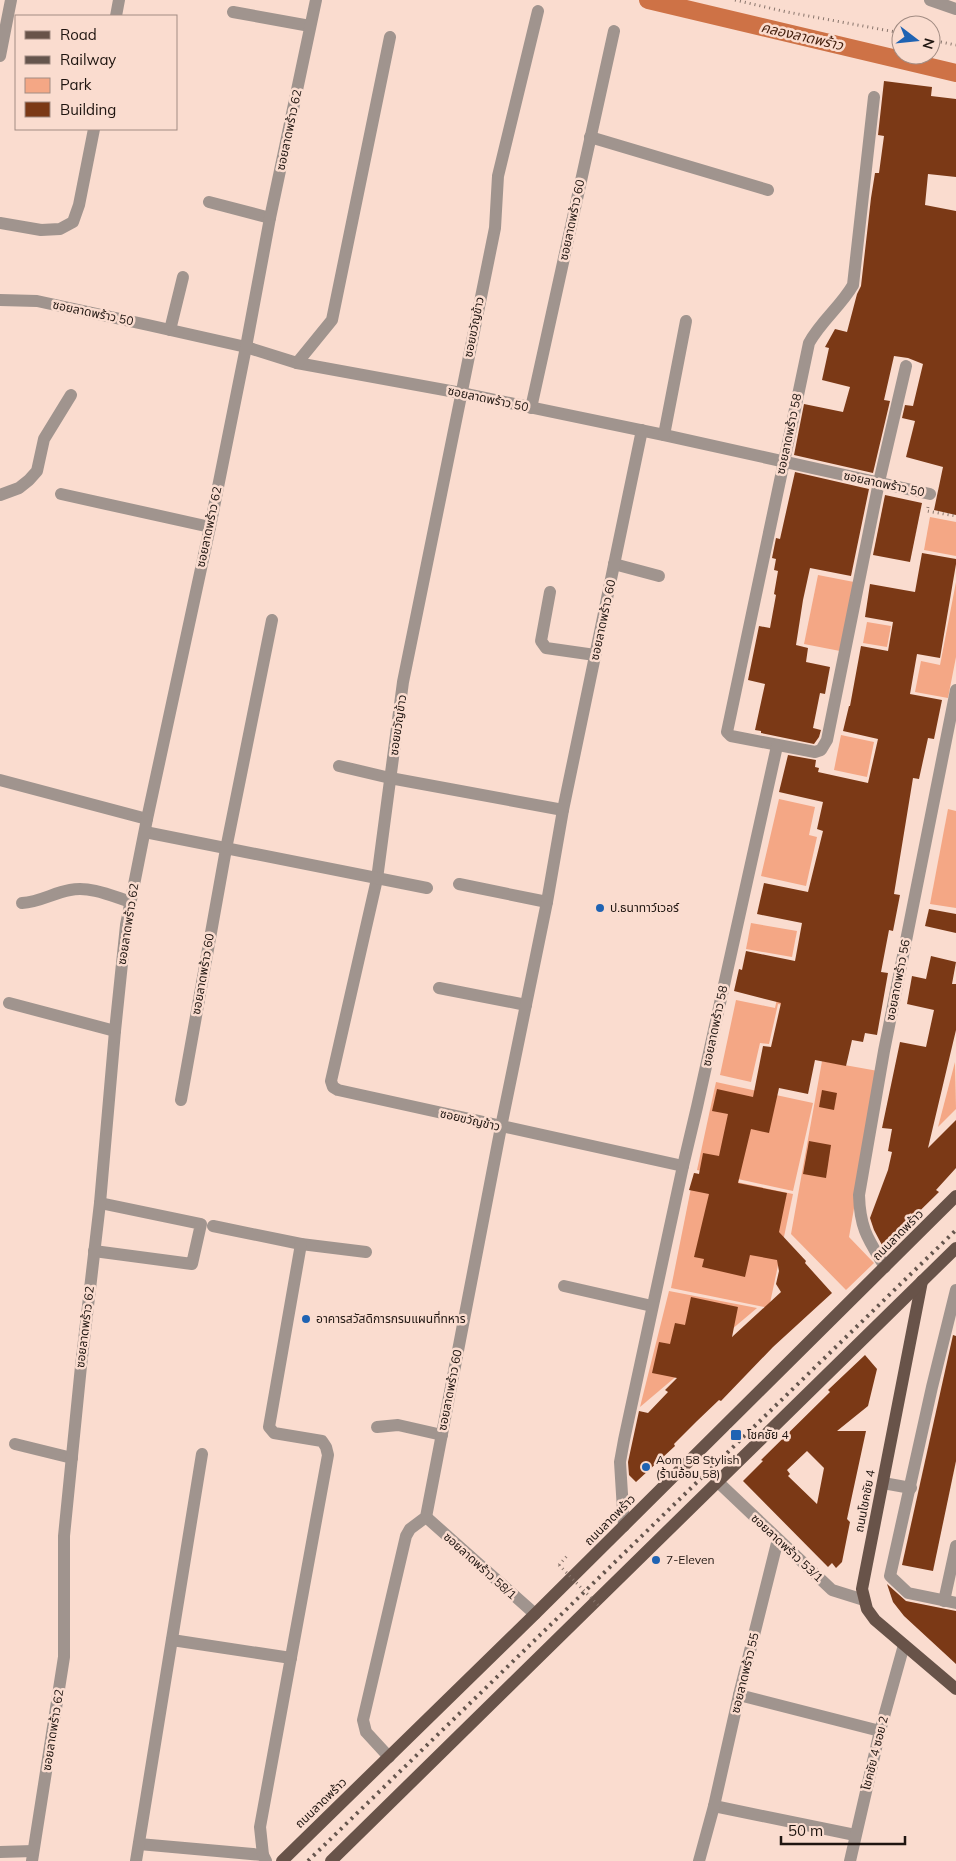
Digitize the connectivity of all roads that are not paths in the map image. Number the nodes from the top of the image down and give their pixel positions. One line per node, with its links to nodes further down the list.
1 (11, 0): 12 (street)
2 (119, 0): 8 (street)
3 (316, 0): 9 (street, ซอยลาดพร้าว 62)
4 (930, 0): 5 (street)
5 (956, 9)
6 (538, 11): 27 (street, ซอยขวัญข้าว)
7 (233, 12): 9 (street)
8 (116, 15)
9 (310, 26): 18 (street, ซอยลาดพร้าว 62)
10 (614, 31): 15 (street, ซอยลาดพร้าว 60)
11 (390, 37): 25 (street)
12 (0, 56)
13 (874, 97): 32 (street, ซอยลาดพร้าว 58)
14 (94, 130): 19 (street)
15 (590, 137): 16 (street); 29 (street, ซอยลาดพร้าว 60)
16 (768, 190)
17 (209, 202): 18 (street)
18 (270, 218): 24 (street, ซอยลาดพร้าว 62)
19 (0, 223)
20 (184, 277): 23 (street)
21 (0, 300): 23 (street, ซอยลาดพร้าว 50)
22 (686, 321): 31 (street)
23 (170, 330): 24 (street, ซอยลาดพร้าว 50)
24 (246, 347): 25 (street, ซอยลาดพร้าว 50); 37 (street, ซอยลาดพร้าว 62)
25 (297, 363): 27 (street, ซอยลาดพร้าว 50)
26 (906, 366): 33 (street, ซอยลาดพร้าว 58)
27 (461, 393): 29 (street, ซอยลาดพร้าว 50); 46 (street, ซอยขวัญข้าว)
28 (71, 395): 36 (street)
29 (532, 408): 30 (street, ซอยลาดพร้าว 50)
30 (642, 430): 31 (street, ซอยลาดพร้าว 50); 38 (street, ซอยลาดพร้าว 60)
31 (664, 435): 32 (street, ซอยลาดพร้าว 50)
32 (783, 462): 33 (street, ซอยลาดพร้าว 50); 44 (street, ซอยลาดพร้าว 58)
33 (879, 482): 35 (street, ซอยลาดพร้าว 50); 44 (street, ซอยลาดพร้าว 58)
34 (61, 494): 37 (street)
35 (930, 494)
36 (0, 495)
37 (210, 527): 49 (street, ซอยลาดพร้าว 62)
38 (614, 564): 39 (street); 42 (street, ซอยลาดพร้าว 60)
39 (659, 576)
40 (550, 592): 42 (street)
41 (272, 620): 51 (street, ซอยลาดพร้าว 60)
42 (595, 655): 48 (street, ซอยลาดพร้าว 60)
43 (956, 690): 72 (street, ซอยลาดพร้าว 56)
44 (776, 746): 64 (street, ซอยลาดพร้าว 58)
45 (339, 766): 46 (street)
46 (390, 778): 48 (street); 52 (street, ซอยขวัญข้าว)
47 (0, 780): 49 (street)
48 (563, 810): 56 (street, ซอยลาดพร้าว 60)
49 (147, 819): 50 (street, ซอยลาดพร้าว 62)
50 (144, 832): 51 (street); 55 (street, ซอยลาดพร้าว 62)
51 (226, 848): 52 (street); 62 (street, ซอยลาดพร้าว 60)
52 (377, 879): 54 (street); 63 (street, ซอยขวัญข้าว)
53 (458, 884): 56 (street)
54 (427, 888)
55 (131, 902): 57 (street); 61 (street, ซอยลาดพร้าว 62)
56 (547, 902): 60 (street, ซอยลาดพร้าว 60)
57 (22, 903)
58 (439, 988): 60 (street)
59 (9, 1003): 61 (street)
60 (526, 1004): 63 (street, ซอยลาดพร้าว 60)
61 (115, 1030): 66 (street, ซอยลาดพร้าว 62)
62 (180, 1100)
63 (501, 1127): 64 (street, ซอยขวัญข้าว); 78 (street, ซอยลาดพร้าว 60)
64 (683, 1166): 76 (street, ซอยลาดพร้าว 58)
65 (956, 1196): 72 (main road, ถนนลาดพร้าว)
66 (100, 1203): 70 (street, ซอยลาดพร้าว 62); 70 (street)
67 (213, 1226): 68 (street)
68 (301, 1244): 71 (street); 94 (street)
69 (956, 1248): 73 (main road)
70 (94, 1251): 81 (street, ซอยลาดพร้าว 62)
71 (366, 1252)
72 (885, 1267): 86 (main road, ถนนลาดพร้าว)
73 (922, 1281): 82 (main road); 83 (main road, ถนนโชคชัย 4)
74 (564, 1286): 76 (street)
75 (956, 1290): 84 (street)
76 (652, 1306): 86 (street, ซอยลาดพร้าว 58)
77 (377, 1427): 78 (street)
78 (442, 1434): 85 (street, ซอยลาดพร้าว 60)
79 (15, 1444): 81 (street)
80 (202, 1454): 92 (street)
81 (72, 1458): 103 (street, ซอยลาดพร้าว 62)
82 (718, 1482): 87 (street, ซอยลาดพร้าว 53/1); 107 (main road)
83 (883, 1483): 84 (street); 89 (main road, ถนนโชคชัย 4)
84 (910, 1488): 90 (street)
85 (426, 1517): 91 (street, ซอยลาดพร้าว 58/1); 98 (street)
86 (624, 1526): 91 (main road, ถนนลาดพร้าว)
87 (778, 1539): 89 (street, ซอยลาดพร้าว 53/1); 96 (street, ซอยลาดพร้าว 55)
88 (956, 1546): 90 (street)
89 (864, 1600): 93 (main road)
90 (950, 1602)
91 (535, 1614): 98 (main road, ถนนลาดพร้าว)
92 (172, 1640): 94 (street); 101 (street)
93 (904, 1645): 95 (main road); 97 (street, โชคชัย 4 ซอย 2)
94 (291, 1658): 104 (street)
95 (956, 1689)
96 (739, 1695): 97 (street); 99 (street, ซอยลาดพร้าว 55)
97 (880, 1731): 100 (street, โชคชัย 4 ซอย 2)
98 (389, 1757): 106 (main road, ถนนลาดพร้าว)
99 (714, 1806): 100 (street); 108 (street, ซอยลาดพร้าว 55)
100 (855, 1835): 109 (street, โชคชัย 4 ซอย 2)
101 (138, 1844): 104 (street); 105 (street)
102 (0, 1852): 103 (street)
103 (33, 1856)
104 (265, 1858)
105 (136, 1861)
106 (282, 1861)
107 (331, 1861)
108 (699, 1861)
109 (850, 1861)

